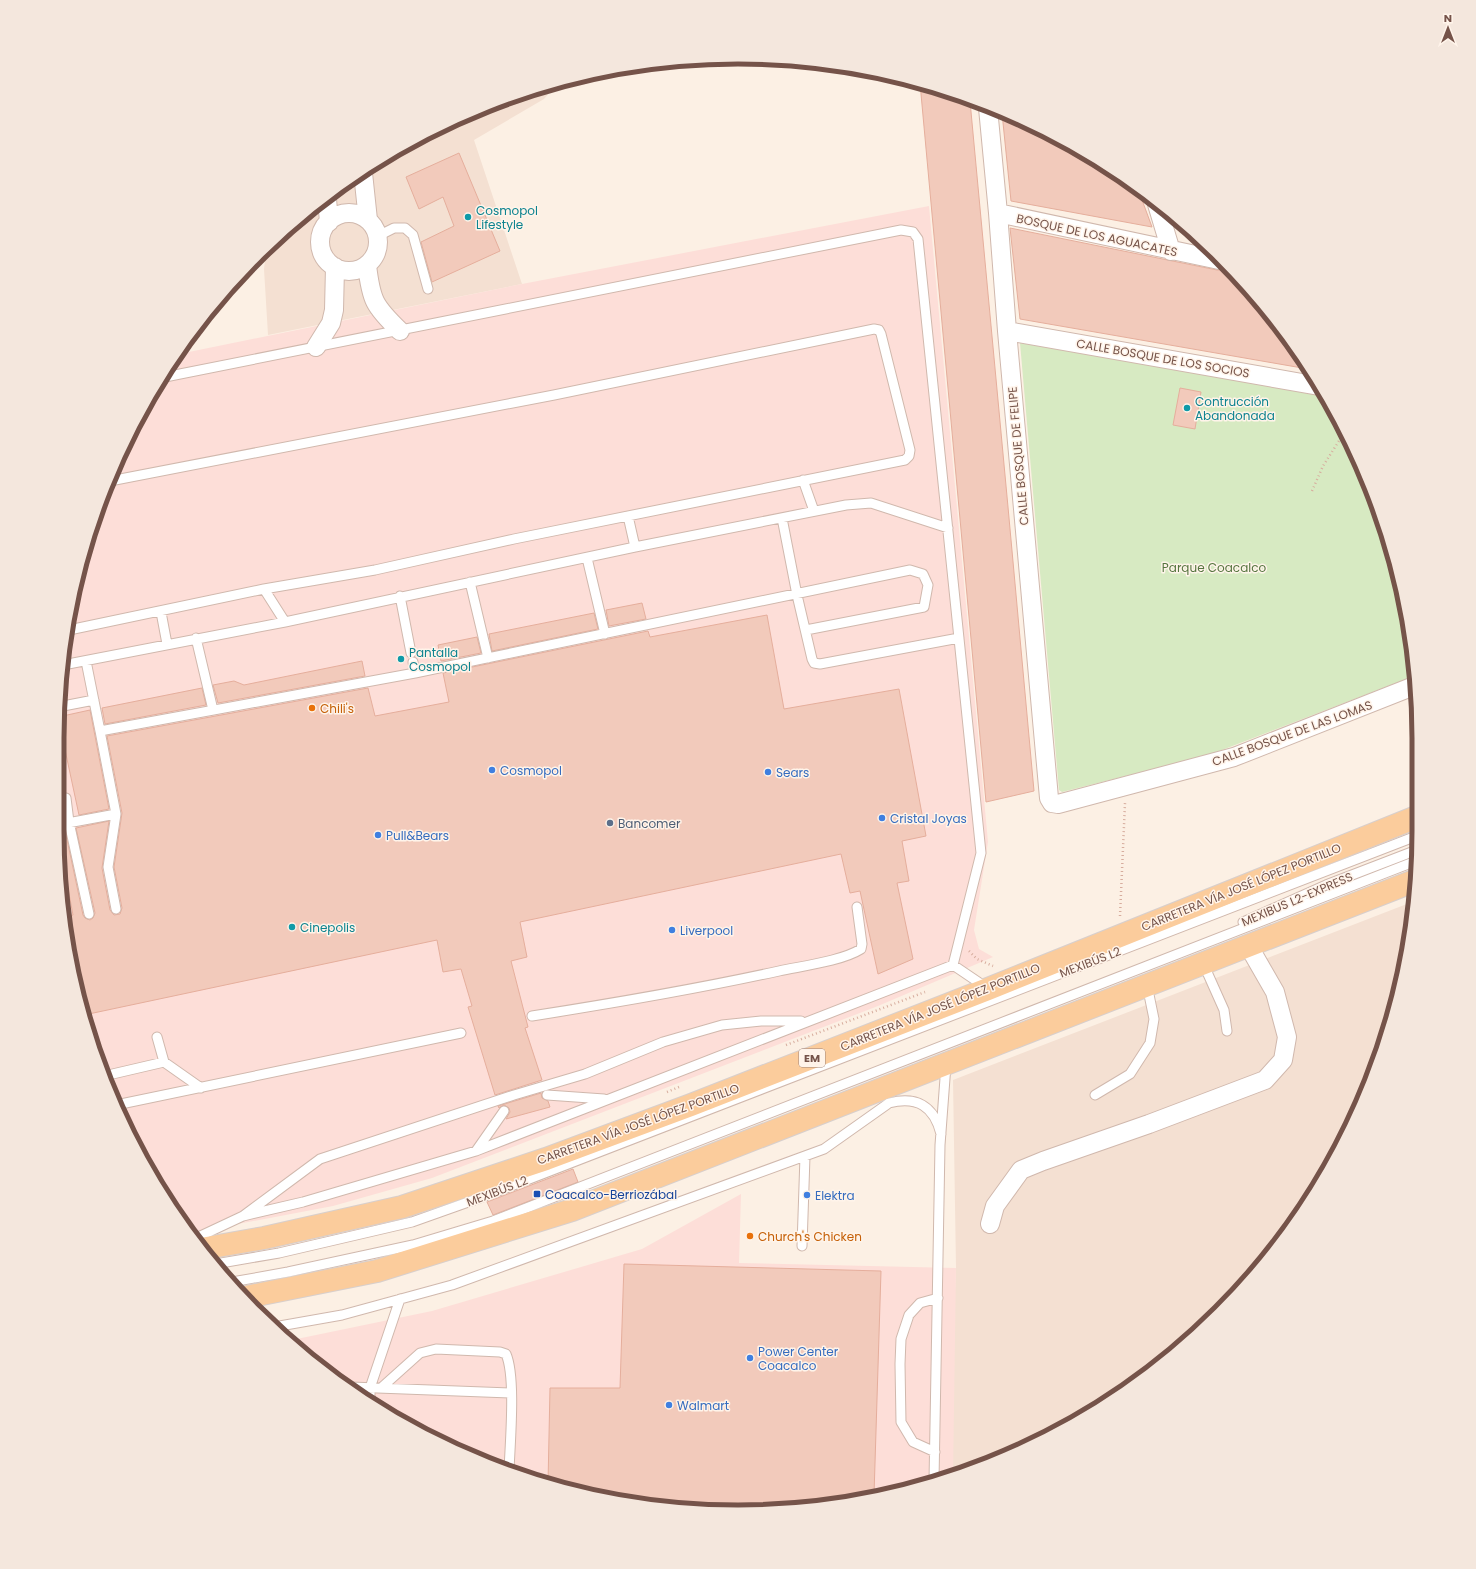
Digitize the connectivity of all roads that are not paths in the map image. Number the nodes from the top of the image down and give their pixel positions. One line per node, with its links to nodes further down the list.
1 (988, 112): 5 (street, CALLE BOSQUE DE FELIPE)
2 (364, 178): 6 (street)
3 (327, 204): 7 (street)
4 (1159, 212): 9 (street)
5 (998, 213): 9 (street, BOSQUE DE LOS AGUACATES); 15 (street, CALLE BOSQUE DE FELIPE)
6 (368, 220): 7 (street); 8 (street)
7 (328, 222): 12 (street)
8 (378, 236): 11 (street); 13 (lane)
9 (1170, 251): 10 (street, BOSQUE DE LOS AGUACATES)
10 (1213, 259)
11 (367, 265): 12 (street); 14 (street)
12 (335, 267): 16 (street)
13 (428, 289)
14 (400, 330): 16 (lane); 24 (lane)
15 (1007, 331): 18 (street, CALLE BOSQUE DE LOS SOCIOS); 49 (street, CALLE BOSQUE DE FELIPE)
16 (316, 347): 17 (lane)
17 (170, 376)
18 (1311, 385)
19 (115, 480): 20 (lane)
20 (803, 480): 21 (lane); 22 (lane)
21 (814, 511): 23 (lane); 24 (lane)
22 (628, 516): 25 (lane); 28 (lane)
23 (782, 518): 25 (lane); 29 (lane)
24 (948, 528): 37 (lane)
25 (636, 547): 26 (lane)
26 (588, 558): 27 (lane); 35 (lane)
27 (470, 582): 30 (lane); 39 (lane)
28 (264, 589): 31 (lane); 32 (lane)
29 (797, 595): 34 (lane); 34 (lane); 35 (lane)
30 (400, 596): 32 (lane); 42 (lane)
31 (161, 612): 33 (lane); 38 (lane)
32 (285, 622): 36 (lane)
33 (73, 629)
34 (806, 630): 37 (lane)
35 (605, 634): 39 (lane)
36 (196, 638): 38 (lane); 46 (lane)
37 (959, 638): 64 (lane)
38 (167, 644): 40 (lane)
39 (488, 658): 42 (lane)
40 (86, 661): 41 (lane); 44 (lane)
41 (68, 664)
42 (415, 673): 46 (lane)
43 (1410, 687): 49 (street, CALLE BOSQUE DE LAS LOMAS)
44 (94, 700): 45 (lane); 47 (lane)
45 (65, 706)
46 (213, 710): 47 (lane)
47 (100, 731): 50 (lane)
48 (64, 798): 52 (lane)
49 (1052, 803)
50 (116, 814): 52 (lane); 59 (lane)
51 (1412, 818): 66 (main road, CARRETERA VÍA JOSÉ LÓPEZ PORTILLO / EM)
52 (69, 822): 53 (lane); 60 (lane)
53 (64, 823)
54 (1412, 838): 91 (lane, MEXIBÚS L2)
55 (1412, 852): 62 (lane, MEXIBUS L2-EXPRESS)
56 (1411, 863): 62 (lane, MEXIBÚS L2)
57 (1410, 882): 61 (main road)
58 (857, 907): 67 (lane)
59 (116, 909)
60 (88, 914)
61 (1248, 945): 63 (main road); 87 (street)
62 (1179, 953): 92 (lane, MEXIBÚS L2)
63 (1203, 963): 65 (main road); 69 (lane)
64 (953, 965): 66 (lane); 68 (lane)
65 (1147, 985): 73 (main road); 78 (lane)
66 (988, 988): 90 (main road, CARRETERA VÍA JOSÉ LÓPEZ PORTILLO / EM)
67 (532, 1016)
68 (806, 1022): 79 (lane); 86 (lane)
69 (1227, 1031)
70 (461, 1033): 76 (lane)
71 (157, 1037): 72 (lane)
72 (164, 1062): 74 (lane); 76 (lane)
73 (946, 1064): 75 (main road); 83 (lane)
74 (110, 1075)
75 (892, 1086): 81 (lane); 93 (main road)
76 (201, 1088): 80 (lane)
77 (546, 1095): 79 (lane)
78 (1095, 1095)
79 (608, 1099): 84 (lane)
80 (122, 1104)
81 (880, 1110): 83 (lane); 85 (lane)
82 (504, 1111): 84 (lane)
83 (941, 1134): 94 (lane)
84 (476, 1151): 86 (lane)
85 (805, 1156): 89 (lane); 95 (lane)
86 (243, 1216): 88 (lane)
87 (990, 1224)
88 (200, 1236)
89 (802, 1246)
90 (209, 1248)
91 (221, 1263)
92 (237, 1281)
93 (250, 1296)
94 (938, 1298): 102 (lane); 102 (lane)
95 (400, 1299): 96 (lane); 98 (lane)
96 (281, 1326)
97 (359, 1387): 98 (lane)
98 (370, 1388): 99 (lane); 101 (lane)
99 (381, 1388): 100 (lane); 100 (lane)
100 (511, 1393): 103 (lane)
101 (370, 1395)
102 (935, 1452): 104 (lane)
103 (509, 1465)
104 (934, 1475)

